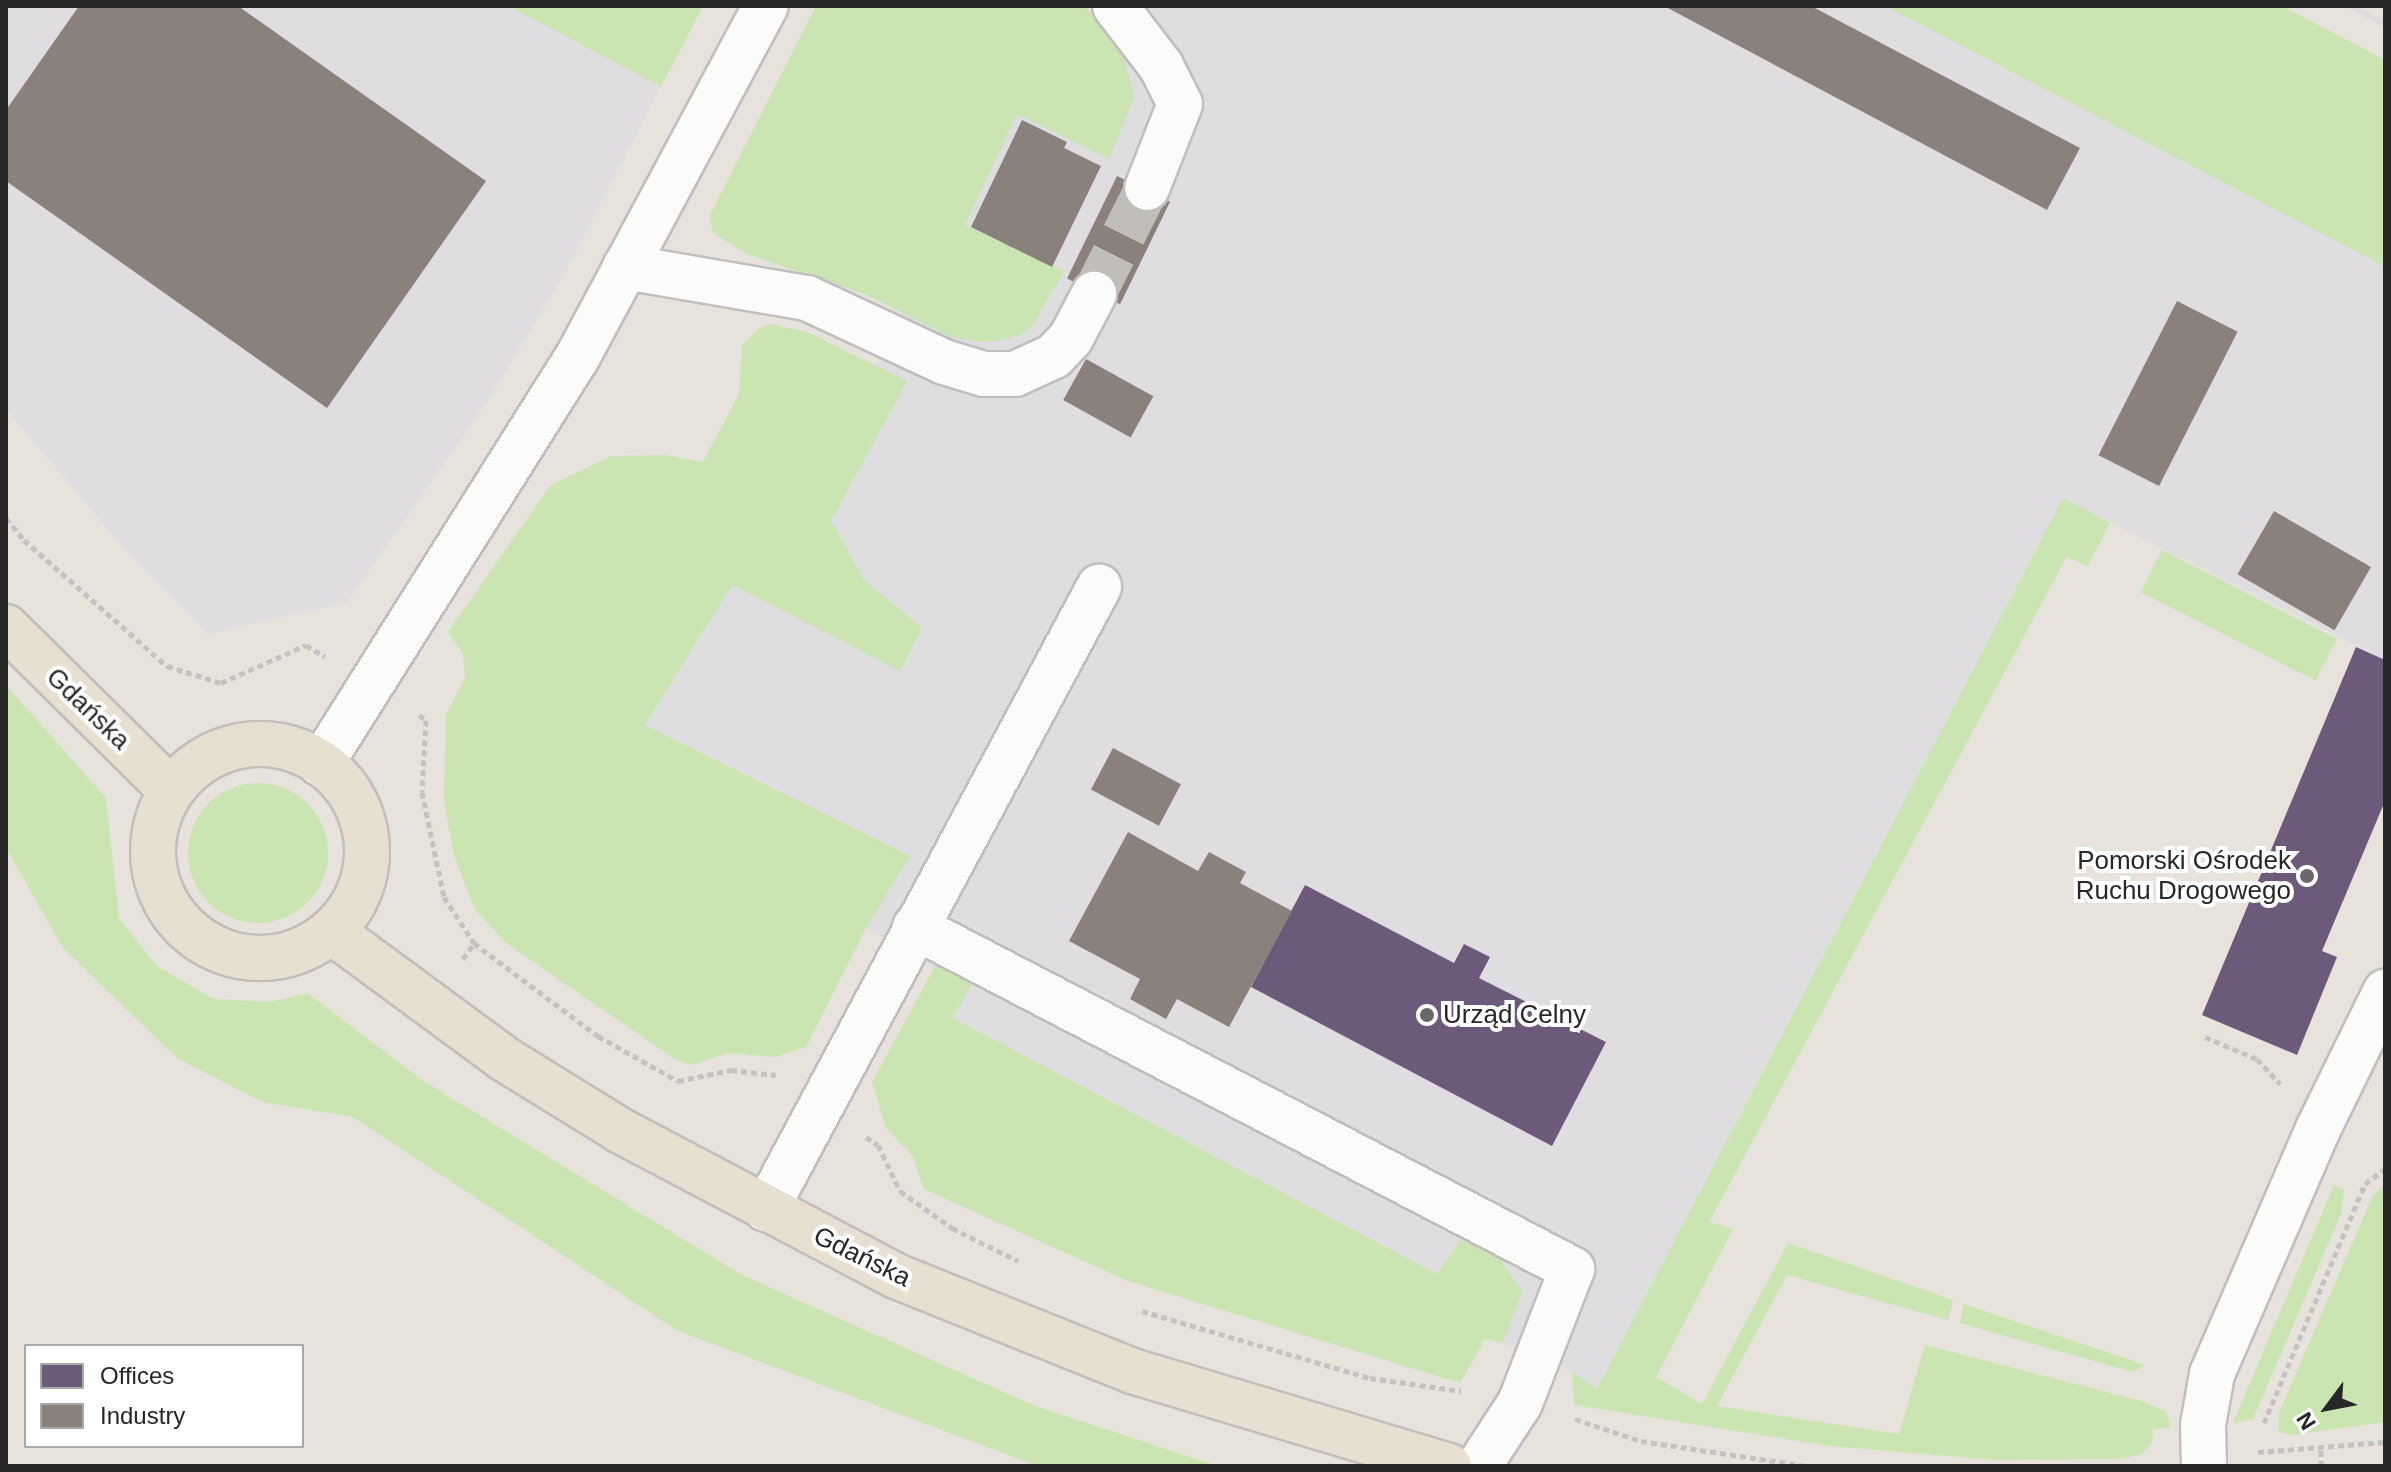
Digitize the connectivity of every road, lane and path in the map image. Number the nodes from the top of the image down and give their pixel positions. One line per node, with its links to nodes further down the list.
1 (766, 6): 4 (lane)
2 (1115, 6): 3 (lane)
3 (1147, 188)
4 (625, 267): 5 (lane); 11 (lane)
5 (1094, 294)
6 (6, 518): 9 (path)
7 (1099, 587): 13 (lane)
8 (6, 627): 12 (main road, Gdańska)
9 (306, 645)
10 (426, 720): 18 (path)
11 (321, 764): 12 (main road); 14 (main road)
12 (171, 790): 14 (main road)
13 (915, 927): 18 (lane); 23 (lane)
14 (331, 931): 20 (main road, Gdańska)
15 (2385, 992): 31 (lane)
16 (2205, 1037): 17 (path)
17 (2280, 1084)
18 (820, 1107): 20 (lane); 21 (path)
19 (2385, 1169): 24 (path)
20 (766, 1209): 28 (main road, Gdańska)
21 (1030, 1267)
22 (1127, 1307): 23 (path)
23 (1520, 1403): 29 (lane); 30 (path)
24 (2263, 1428)
25 (2260, 1440): 27 (path)
26 (2385, 1442): 27 (path)
27 (2321, 1450): 32 (path)
28 (1449, 1466)
29 (1479, 1466)
30 (1806, 1466)
31 (2204, 1466)
32 (2321, 1466)

